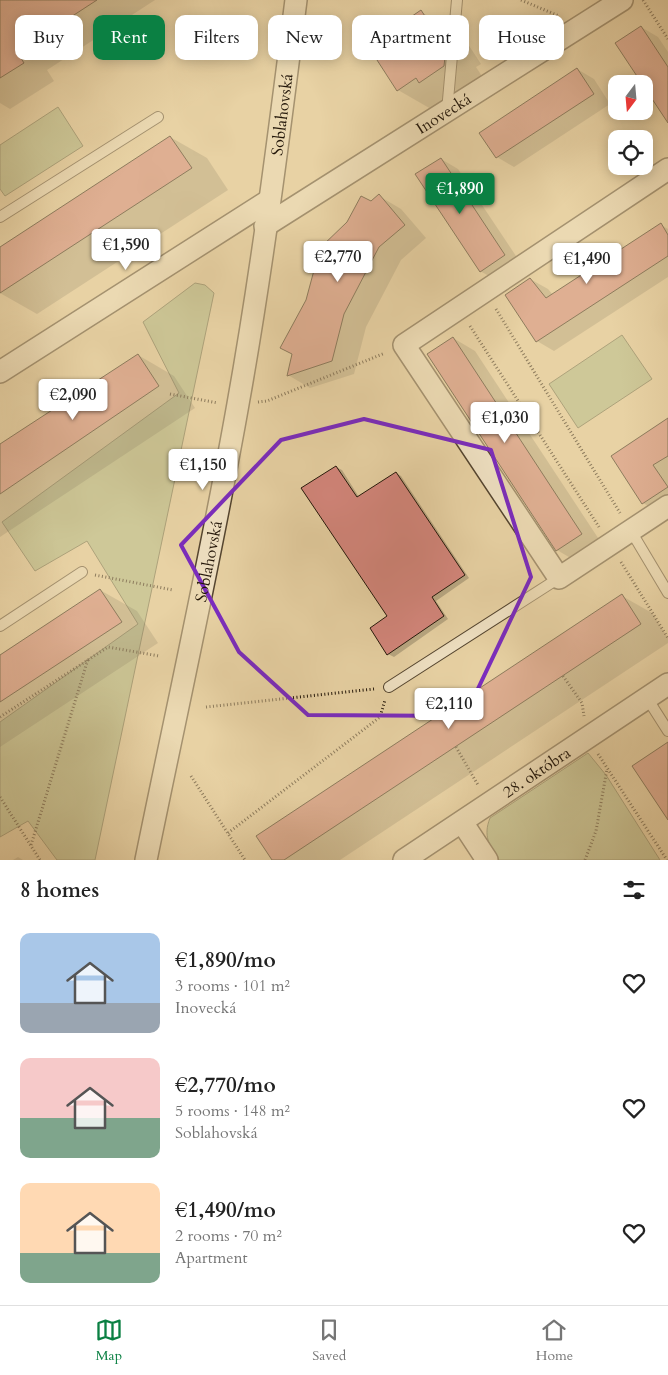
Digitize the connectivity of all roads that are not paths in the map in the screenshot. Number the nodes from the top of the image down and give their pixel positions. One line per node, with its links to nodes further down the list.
1 (296, 0): 7 (street, Soblahovská)
2 (457, 0): 4 (lane)
3 (622, 0): 4 (street, Inovecká)
4 (447, 113): 9 (street, Inovecká)
5 (158, 118): 8 (lane)
6 (668, 170): 14 (street)
7 (268, 201): 9 (street, Soblahovská); 10 (street)
8 (0, 217)
9 (265, 226): 22 (street, Soblahovská)
10 (1, 369)
11 (668, 506): 12 (street)
12 (631, 530): 14 (street); 15 (lane)
13 (82, 572): 16 (lane)
14 (559, 578): 18 (lane)
15 (668, 593)
16 (0, 626)
17 (668, 684): 19 (street, 28. októbra)
18 (389, 687)
19 (647, 698): 20 (lane); 21 (street, 28. októbra)
20 (668, 732)
21 (462, 822): 23 (street, 28. októbra); 24 (street)
22 (146, 860)
23 (404, 860)
24 (487, 860)

